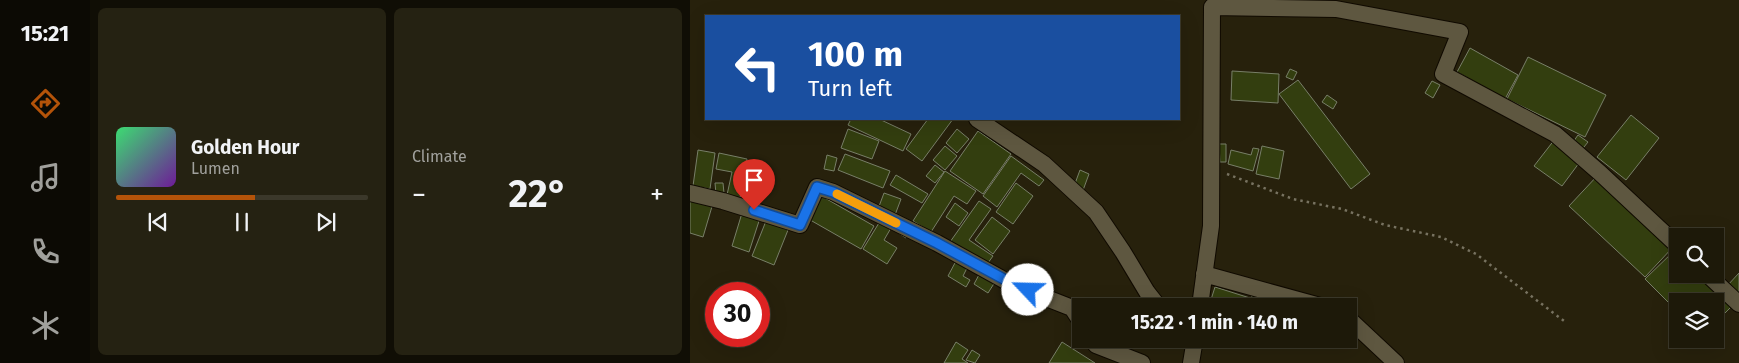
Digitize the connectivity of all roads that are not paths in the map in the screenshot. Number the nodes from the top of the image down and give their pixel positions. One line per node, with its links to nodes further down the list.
1 (1215, 4): 4 (street); 5 (street)
2 (978, 120): 7 (street)
3 (690, 193): 11 (street)
4 (1669, 238)
5 (1204, 274): 8 (street); 9 (street)
6 (1717, 283): 10 (street)
7 (1152, 298)
8 (1201, 298)
9 (1291, 298)
10 (1739, 304)
11 (1072, 308)
12 (1357, 326): 17 (street)
13 (1104, 348): 15 (street)
14 (1194, 348): 16 (street)
15 (1142, 363)
16 (1191, 363)
17 (1396, 363)

